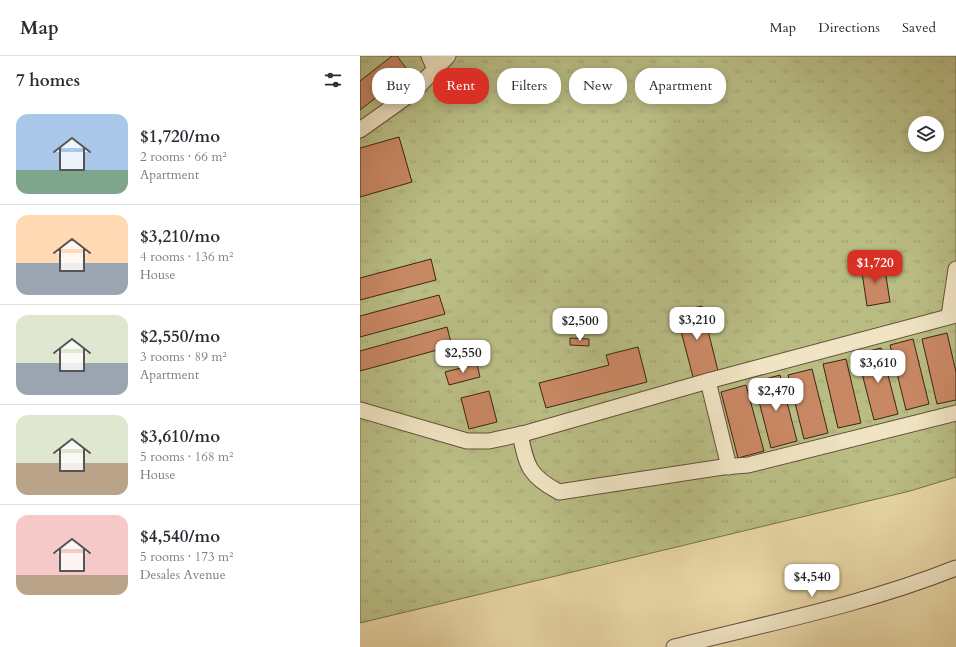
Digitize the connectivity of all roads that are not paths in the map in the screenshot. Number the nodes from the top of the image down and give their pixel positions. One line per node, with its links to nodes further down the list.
1 (448, 56): 2 (street)
2 (432, 63): 3 (street)
3 (360, 130)
4 (956, 269): 5 (street)
5 (952, 316): 6 (street)
6 (708, 381): 9 (street); 10 (street)
7 (360, 410): 9 (street)
8 (956, 413): 10 (street)
9 (520, 434): 10 (street)
10 (729, 467)
11 (956, 568): 12 (street)
12 (674, 647)

